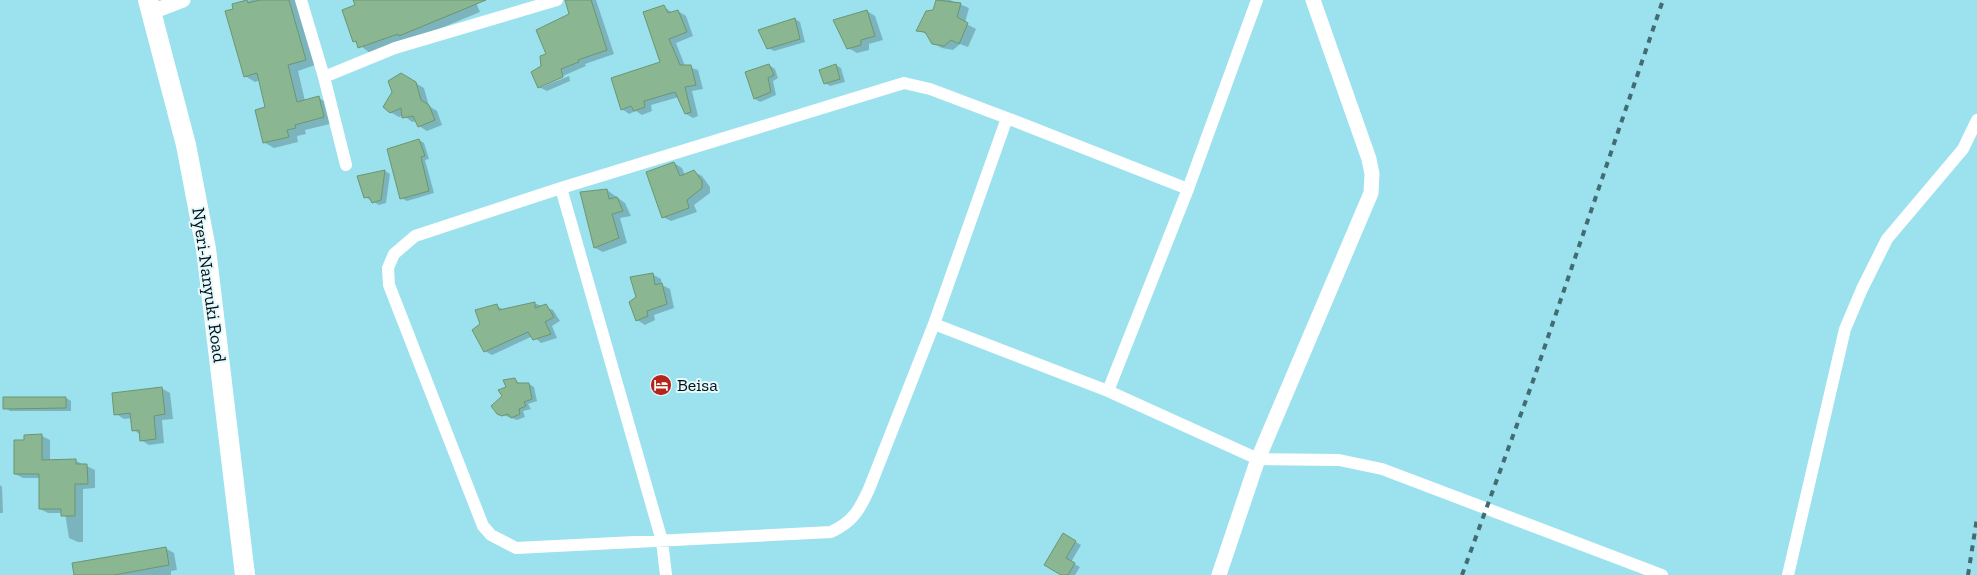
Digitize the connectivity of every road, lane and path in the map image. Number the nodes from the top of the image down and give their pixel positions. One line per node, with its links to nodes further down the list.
1 (183, 0): 6 (street)
2 (301, 0): 7 (street)
3 (557, 0): 7 (street)
4 (1257, 0): 12 (street)
5 (1313, 0): 15 (street)
6 (150, 6): 17 (highway, Nyeri-Nanyuki Road)
7 (324, 77): 10 (street)
8 (1007, 118): 11 (street); 12 (street); 13 (street)
9 (1977, 120): 21 (street)
10 (346, 166)
11 (561, 188): 16 (street); 16 (street)
12 (1188, 189): 14 (street)
13 (934, 324): 14 (street); 16 (street)
14 (1108, 391): 15 (street)
15 (1258, 459): 19 (street); 20 (street)
16 (662, 542): 18 (street)
17 (245, 575)
18 (666, 575)
19 (1219, 575)
20 (1662, 575)
21 (1788, 575)

